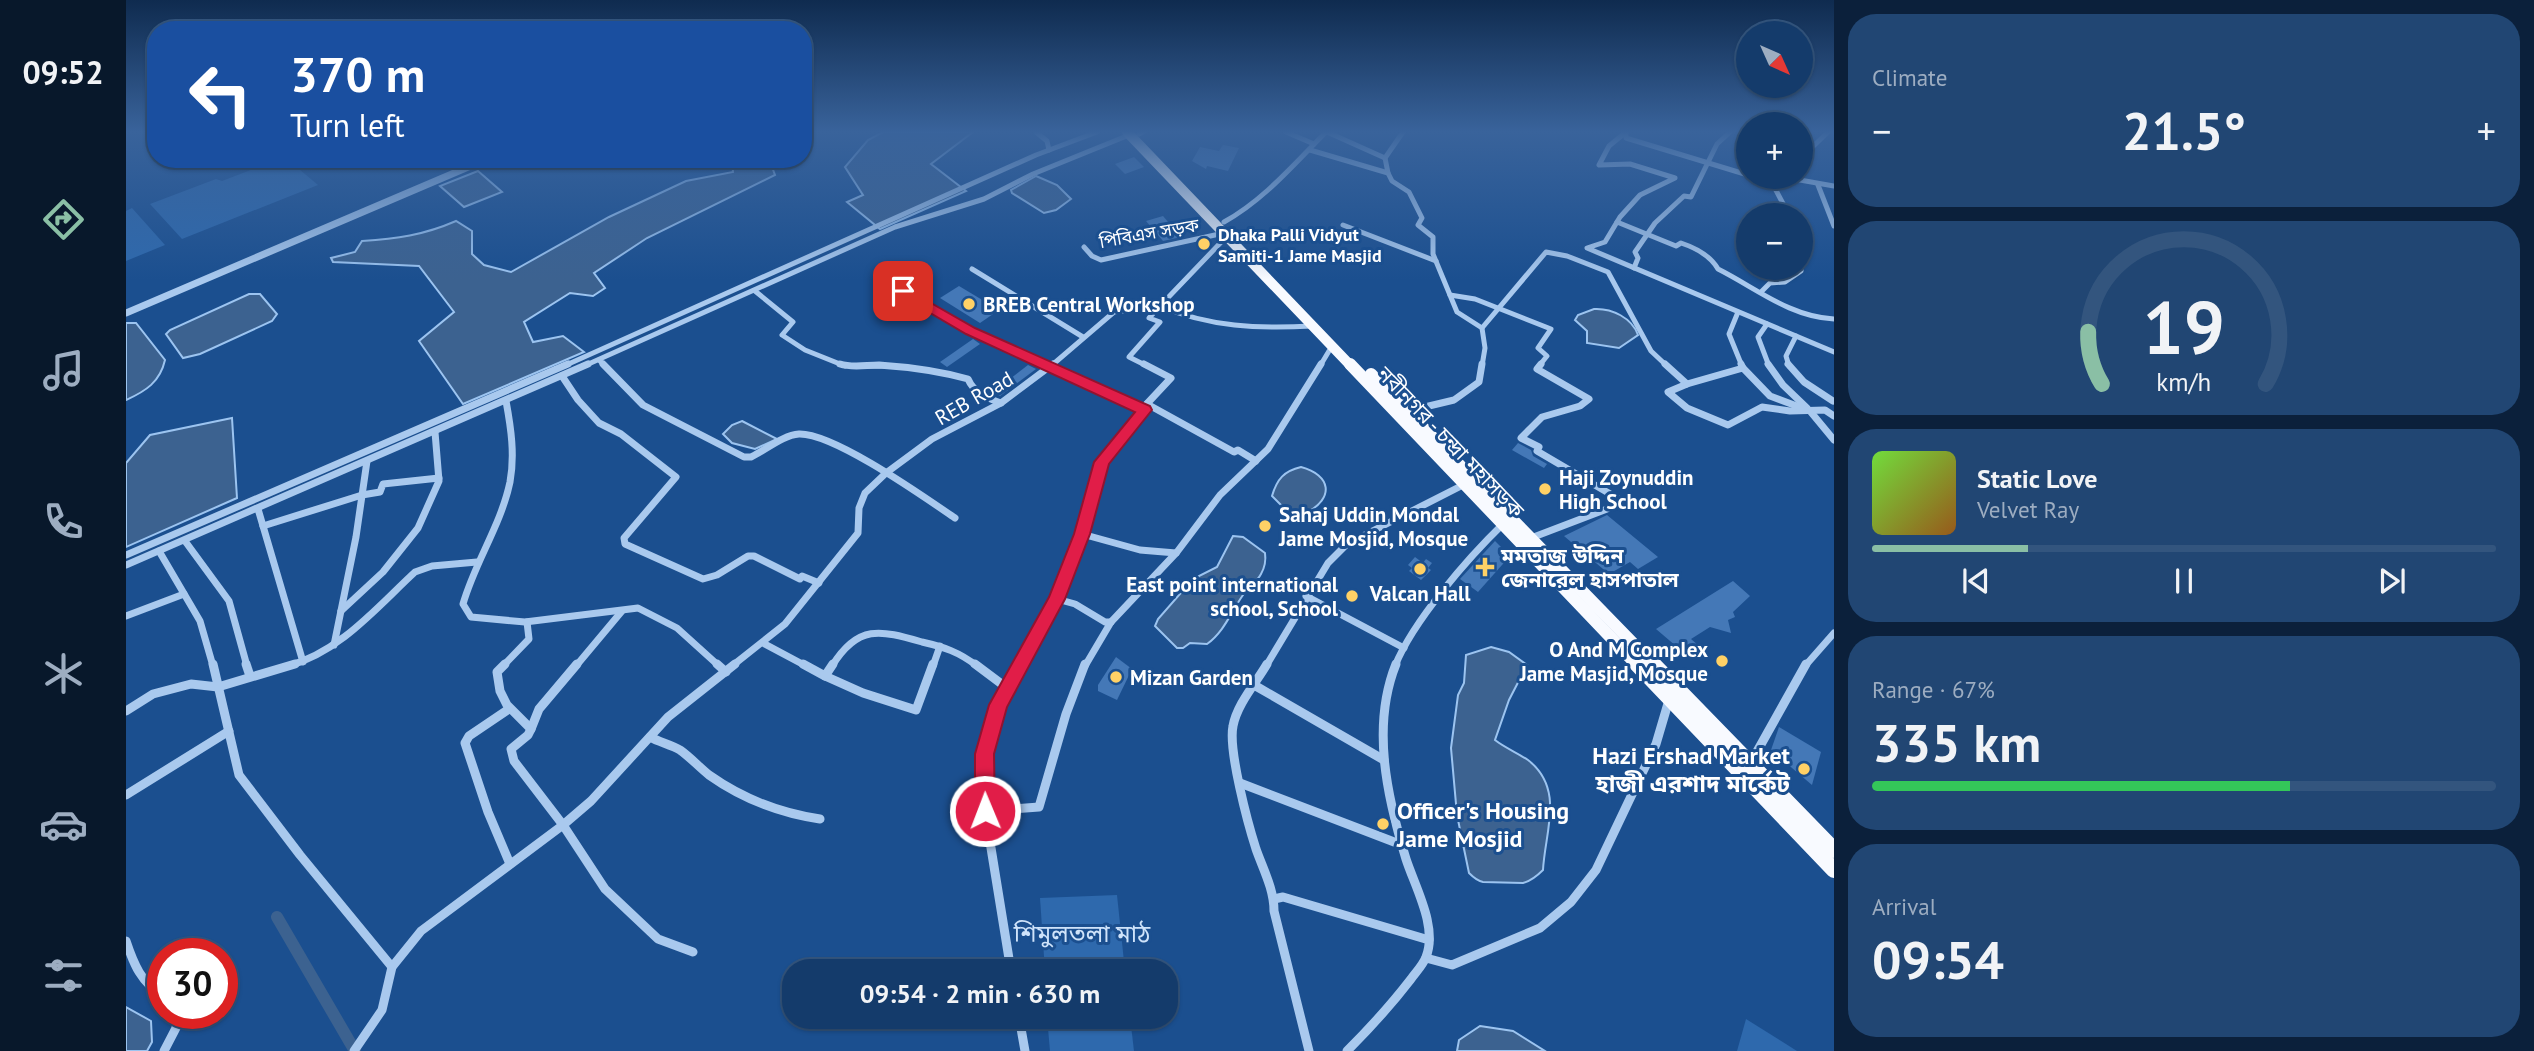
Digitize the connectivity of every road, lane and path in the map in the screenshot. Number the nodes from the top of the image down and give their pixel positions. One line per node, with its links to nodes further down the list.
1 (434, 181): 31 (street)
2 (980, 181): 70 (street)
3 (1018, 181): 24 (street)
4 (1179, 181): 17 (highway, নবীনগর - চন্দ্রা মহাসড়ক)
5 (1278, 181): 17 (street)
6 (1395, 181): 20 (street)
7 (1670, 181): 14 (street)
8 (1699, 181): 18 (street)
9 (1813, 184): 10 (street)
10 (1818, 185): 11 (street); 12 (street)
11 (1834, 186)
12 (1826, 210): 13 (street); 16 (street)
13 (1834, 212)
14 (1617, 222): 18 (street); 21 (street)
15 (1343, 225): 20 (street)
16 (1834, 226)
17 (1225, 231): 19 (street, পিবিএস সড়ক); 28 (street); 34 (highway, নবীনগর - চন্দ্রা মহাসড়ক); 50 (highway, নবীনগর - চন্দ্রা মহাসড়ক)
18 (1649, 235): 21 (street); 26 (street)
19 (1084, 247)
20 (1436, 261): 27 (street)
21 (1634, 268): 30 (street)
22 (972, 269): 37 (street)
23 (1788, 280): 26 (street)
24 (755, 291): 40 (street); 47 (street)
25 (903, 291): 41 (street)
26 (1761, 292): 32 (street)
27 (1450, 295): 29 (street); 35 (street)
28 (1160, 306): 34 (street); 37 (street, REB Road); 48 (street)
29 (1500, 307): 35 (street); 44 (street); 66 (street)
30 (1738, 312): 33 (street); 42 (street)
31 (126, 313)
32 (1834, 319)
33 (1767, 324): 36 (street); 51 (street)
34 (1312, 326): 38 (highway, নবীনগর - চন্দ্রা মহাসড়ক)
35 (1482, 328): 50 (street)
36 (1796, 336): 39 (street); 45 (street)
37 (1083, 337): 41 (street, REB Road)
38 (1332, 346): 56 (street); 59 (highway, নবীনগর - চন্দ্রা মহাসড়ক)
39 (1834, 352)
40 (599, 360): 43 (street); 57 (street)
41 (1049, 366): 47 (street, REB Road); 48 (street)
42 (1743, 368): 44 (street); 51 (street)
43 (562, 376): 46 (street); 73 (street)
44 (1687, 384): 51 (street)
45 (1833, 400): 49 (street)
46 (506, 401): 53 (street); 71 (street)
47 (1001, 403): 57 (street, REB Road)
48 (1145, 407): 56 (street); 65 (street)
49 (1825, 410): 51 (street); 52 (street)
50 (1407, 411): 66 (highway, নবীনগর - চন্দ্রা মহাসড়ক)
51 (1810, 411): 54 (street)
52 (1834, 416)
53 (435, 432): 55 (street); 58 (street)
54 (1834, 440)
55 (368, 461): 60 (street); 61 (street)
56 (1256, 461): 69 (street)
57 (886, 473): 62 (street); 73 (street, REB Road)
58 (439, 478): 60 (street); 78 (street)
59 (1465, 484): 63 (highway, নবীনগর - চন্দ্রা মহাসড়ক); 75 (street)
60 (362, 495): 64 (street); 78 (street)
61 (258, 509): 64 (street); 67 (street)
62 (955, 518)
63 (1503, 524): 86 (street); 87 (highway, নবীনগর - চন্দ্রা মহাসড়ক)
64 (263, 526): 88 (street)
65 (1082, 534): 69 (street); 76 (street)
66 (1531, 538): 87 (highway, নবীনগর - চন্দ্রা মহাসড়ক)
67 (185, 541): 68 (street); 91 (street)
68 (159, 551): 72 (street); 74 (street)
69 (1177, 553): 81 (street)
70 (126, 555)
71 (477, 562): 80 (street); 84 (street)
72 (126, 565)
73 (819, 583): 83 (street, REB Road)
74 (184, 594): 79 (street); 93 (street)
75 (1306, 596): 86 (street); 92 (street)
76 (1057, 599): 81 (street); 94 (street)
77 (624, 610): 80 (street); 89 (street); 98 (street)
78 (341, 611): 84 (street)
79 (126, 616)
80 (527, 622): 96 (street)
81 (1111, 622): 105 (street)
82 (1834, 634): 102 (street)
83 (763, 643): 89 (street, REB Road); 90 (street)
84 (334, 646): 88 (street)
85 (940, 646): 90 (street); 90 (street); 94 (street)
86 (1404, 648): 101 (street)
87 (1633, 653): 95 (highway, নবীনগর - চন্দ্রা মহাসড়ক); 102 (highway, নবীনগর - চন্দ্রা মহাসড়ক)
88 (303, 662): 91 (street)
89 (726, 672): 100 (street, REB Road)
90 (825, 676)
91 (250, 677): 93 (street)
92 (1254, 685): 101 (street); 103 (street)
93 (218, 687): 97 (street); 99 (street)
94 (1007, 688): 105 (street)
95 (1669, 699): 111 (highway, নবীনগর - চন্দ্রা মহাসড়ক); 116 (street)
96 (509, 709): 98 (street); 110 (street)
97 (126, 711)
98 (531, 729): 107 (street)
99 (229, 731): 104 (street); 118 (street)
100 (650, 737): 106 (street); 107 (street, REB Road)
101 (1384, 760): 108 (street)
102 (1750, 764): 109 (highway, নবীনগর - চন্দ্রা মহাসড়ক)
103 (1240, 783): 108 (street); 112 (street)
104 (126, 795)
105 (985, 811): 117 (street)
106 (820, 819)
107 (563, 825): 110 (street, REB Road); 115 (street)
108 (1402, 845): 113 (street)
109 (1834, 850)
110 (510, 864): 118 (street, REB Road)
111 (1834, 870)
112 (1274, 899): 113 (street); 125 (street)
113 (1429, 940): 116 (street)
114 (126, 941): 119 (street)
115 (693, 952)
116 (1426, 958): 126 (street)
117 (1009, 959)
118 (392, 967): 123 (street)
119 (147, 987)
120 (176, 1029): 122 (street)
121 (1021, 1029): 124 (street)
122 (164, 1051)
123 (354, 1051)
124 (1025, 1051)
125 (1309, 1051)
126 (1347, 1051)

